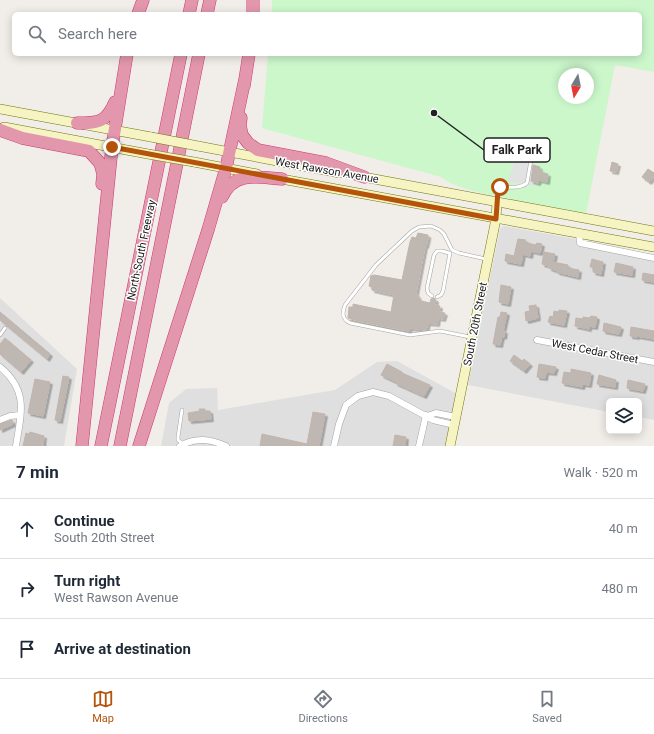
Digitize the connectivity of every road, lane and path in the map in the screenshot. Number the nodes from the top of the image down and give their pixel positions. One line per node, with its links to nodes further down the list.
1 (143, 0): 5 (highway)
2 (192, 0): 6 (highway)
3 (210, 0): 7 (highway)
4 (253, 0): 8 (highway)
5 (139, 12)
6 (189, 12)
7 (207, 12)
8 (253, 12)
9 (127, 56): 14 (highway)
10 (181, 56): 53 (highway, North-South Freeway)
11 (199, 56): 54 (highway, North-South Freeway)
12 (249, 56): 13 (highway)
13 (245, 79): 21 (highway); 24 (highway)
14 (120, 90): 16 (highway); 19 (highway)
15 (0, 110): 16 (main road, West Rawson Avenue)
16 (77, 124): 19 (main road, West Rawson Avenue)
17 (0, 126): 20 (main road, West Rawson Avenue)
18 (0, 130): 31 (highway)
19 (114, 130): 20 (highway); 21 (main road, West Rawson Avenue, bridge)
20 (112, 147): 23 (main road, West Rawson Avenue, bridge); 31 (highway)
21 (229, 152): 23 (highway); 24 (main road, West Rawson Avenue)
22 (531, 160): 26 (lane)
23 (226, 168): 25 (main road, West Rawson Avenue); 28 (highway)
24 (364, 177): 26 (main road, West Rawson Avenue)
25 (282, 179): 27 (main road, West Rawson Avenue); 28 (highway)
26 (496, 202): 27 (main road, South 20th Street); 29 (main road, West Rawson Avenue)
27 (496, 219): 30 (main road, West Rawson Avenue); 36 (main road, South 20th Street)
28 (208, 230): 55 (highway)
29 (654, 231)
30 (579, 234): 32 (main road, West Rawson Avenue); 35 (street)
31 (102, 238): 52 (highway)
32 (654, 247)
33 (452, 250): 34 (lane); 36 (lane); 41 (lane)
34 (449, 254): 37 (lane); 38 (lane)
35 (654, 258)
36 (488, 260): 41 (main road, South 20th Street)
37 (432, 296)
38 (437, 297)
39 (5, 328): 40 (lane)
40 (0, 335)
41 (472, 337): 49 (main road, South 20th Street)
42 (537, 340): 43 (street, West Cedar Street)
43 (654, 362)
44 (0, 367): 46 (street)
45 (182, 410): 50 (lane)
46 (20, 415): 48 (street); 51 (street)
47 (426, 415): 49 (street); 57 (street); 58 (street)
48 (0, 420)
49 (455, 421): 59 (main road, South 20th Street)
50 (182, 445): 56 (street)
51 (16, 446)
52 (82, 446)
53 (101, 446)
54 (120, 446)
55 (139, 446)
56 (226, 446)
57 (334, 446)
58 (419, 446)
59 (450, 446)

